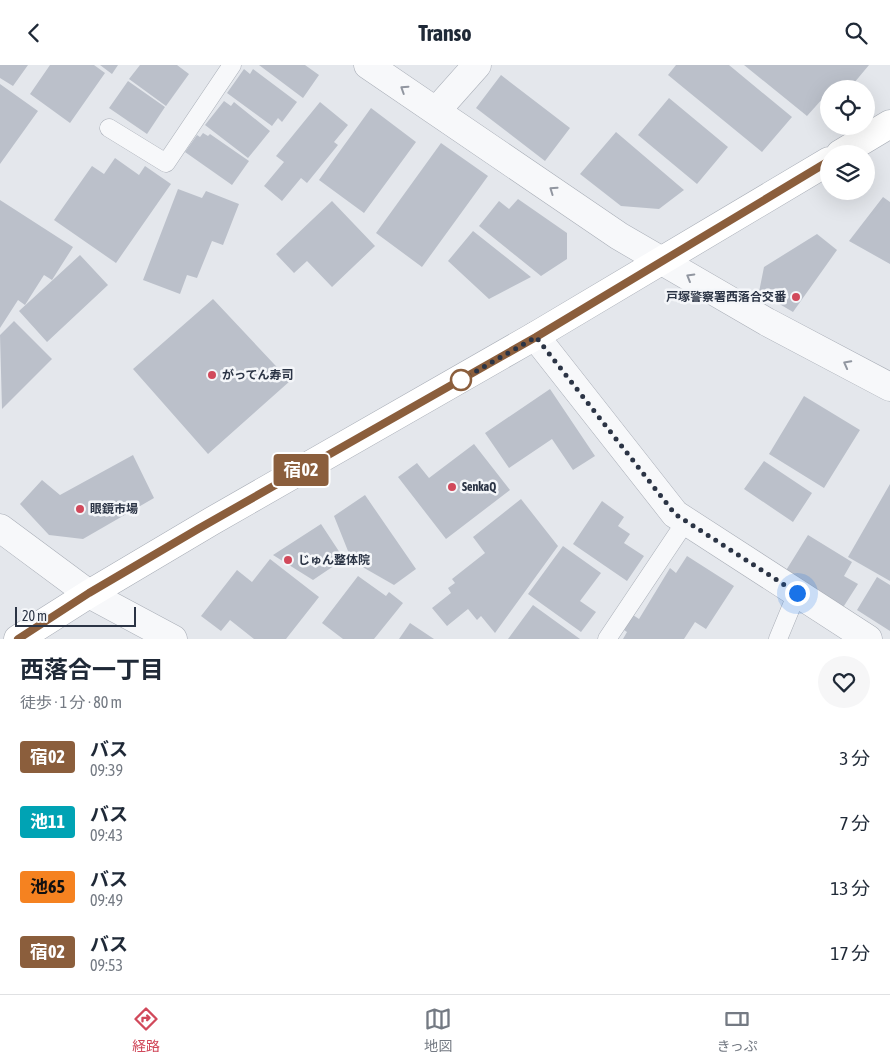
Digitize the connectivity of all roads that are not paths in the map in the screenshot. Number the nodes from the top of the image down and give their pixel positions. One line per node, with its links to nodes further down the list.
1 (232, 65): 6 (lane)
2 (368, 65): 4 (street, one-way to 2)
3 (477, 65): 4 (street)
4 (437, 110): 9 (street, one-way to 4)
5 (890, 124): 7 (main road)
6 (109, 128)
7 (855, 145)
8 (820, 166): 9 (main road)
9 (662, 261): 10 (main road); 11 (street, one-way to 9)
10 (536, 337): 12 (street); 14 (main road)
11 (890, 387)
12 (686, 521): 15 (street); 18 (lane)
13 (0, 528): 14 (street)
14 (89, 593): 16 (main road); 17 (street)
15 (797, 593): 19 (lane); 20 (street)
16 (18, 639)
17 (173, 639)
18 (606, 639)
19 (778, 639)
20 (868, 639)

